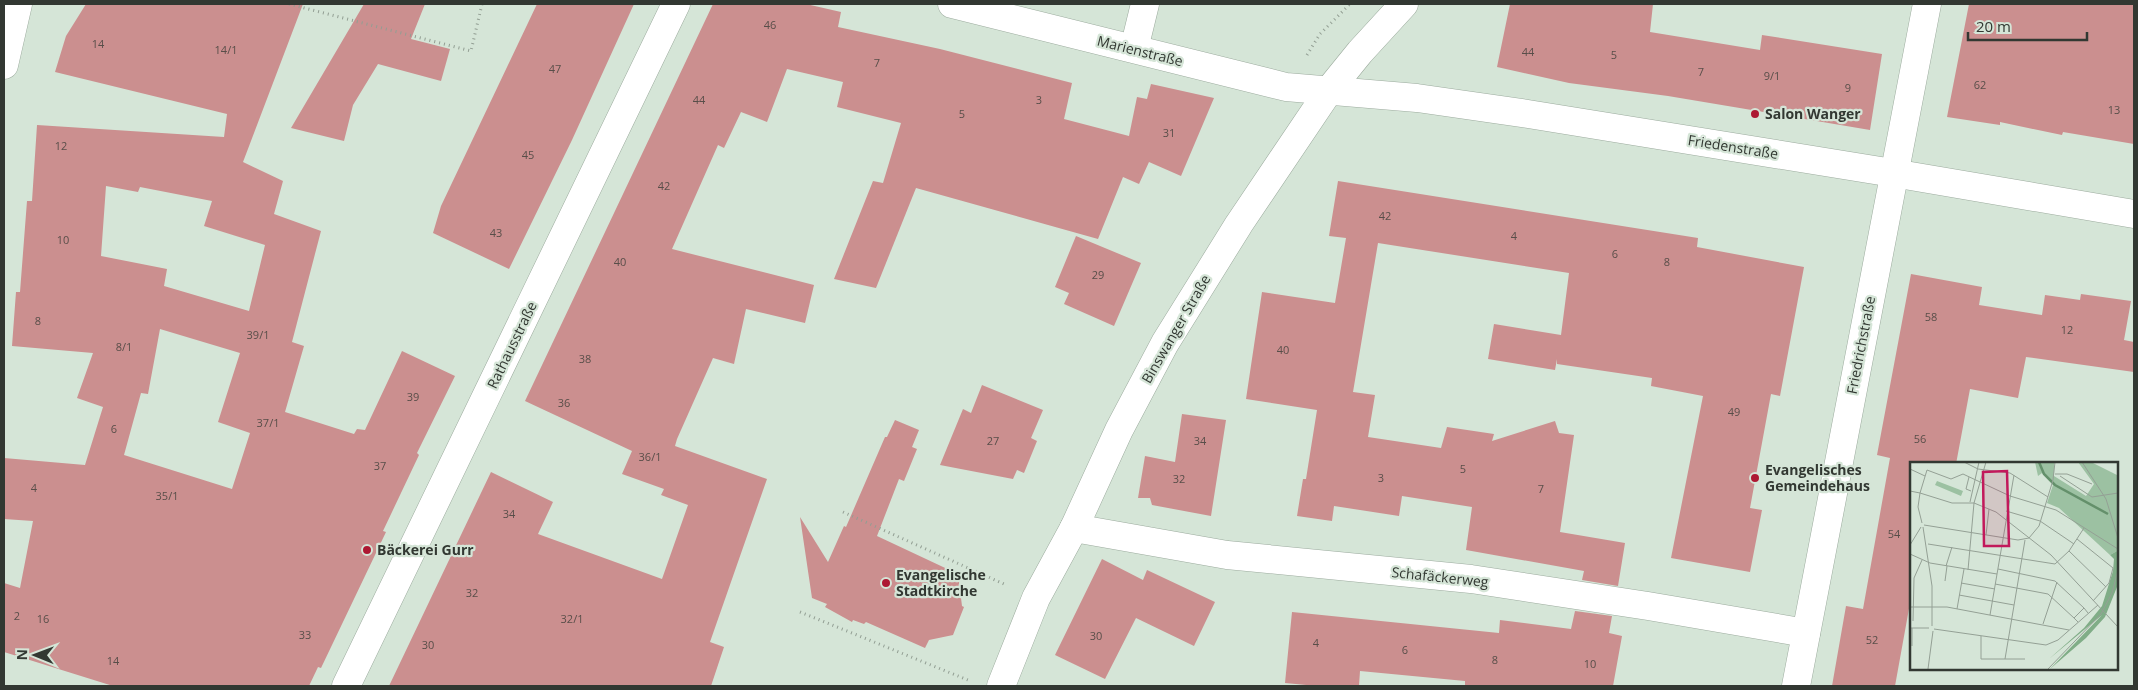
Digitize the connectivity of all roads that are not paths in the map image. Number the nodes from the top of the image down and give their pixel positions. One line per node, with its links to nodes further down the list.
1 (18, 4): 8 (street)
2 (676, 4): 14 (street, Rathausstraße)
3 (952, 4): 7 (street, Marienstraße)
4 (1145, 4): 7 (street)
5 (1404, 4): 9 (street, Binswanger Straße)
6 (1926, 4): 10 (street, Friedrichstraße)
7 (1134, 49): 9 (street, Marienstraße)
8 (4, 65)
9 (1330, 89): 10 (street, Friedenstraße); 12 (street, Binswanger Straße)
10 (1893, 173): 11 (street, Friedenstraße); 13 (street, Friedrichstraße)
11 (2134, 214)
12 (1074, 528): 13 (street, Schafäckerweg); 15 (street, Binswanger Straße)
13 (1806, 633): 16 (street, Friedrichstraße)
14 (346, 686)
15 (1001, 686)
16 (1796, 686)

